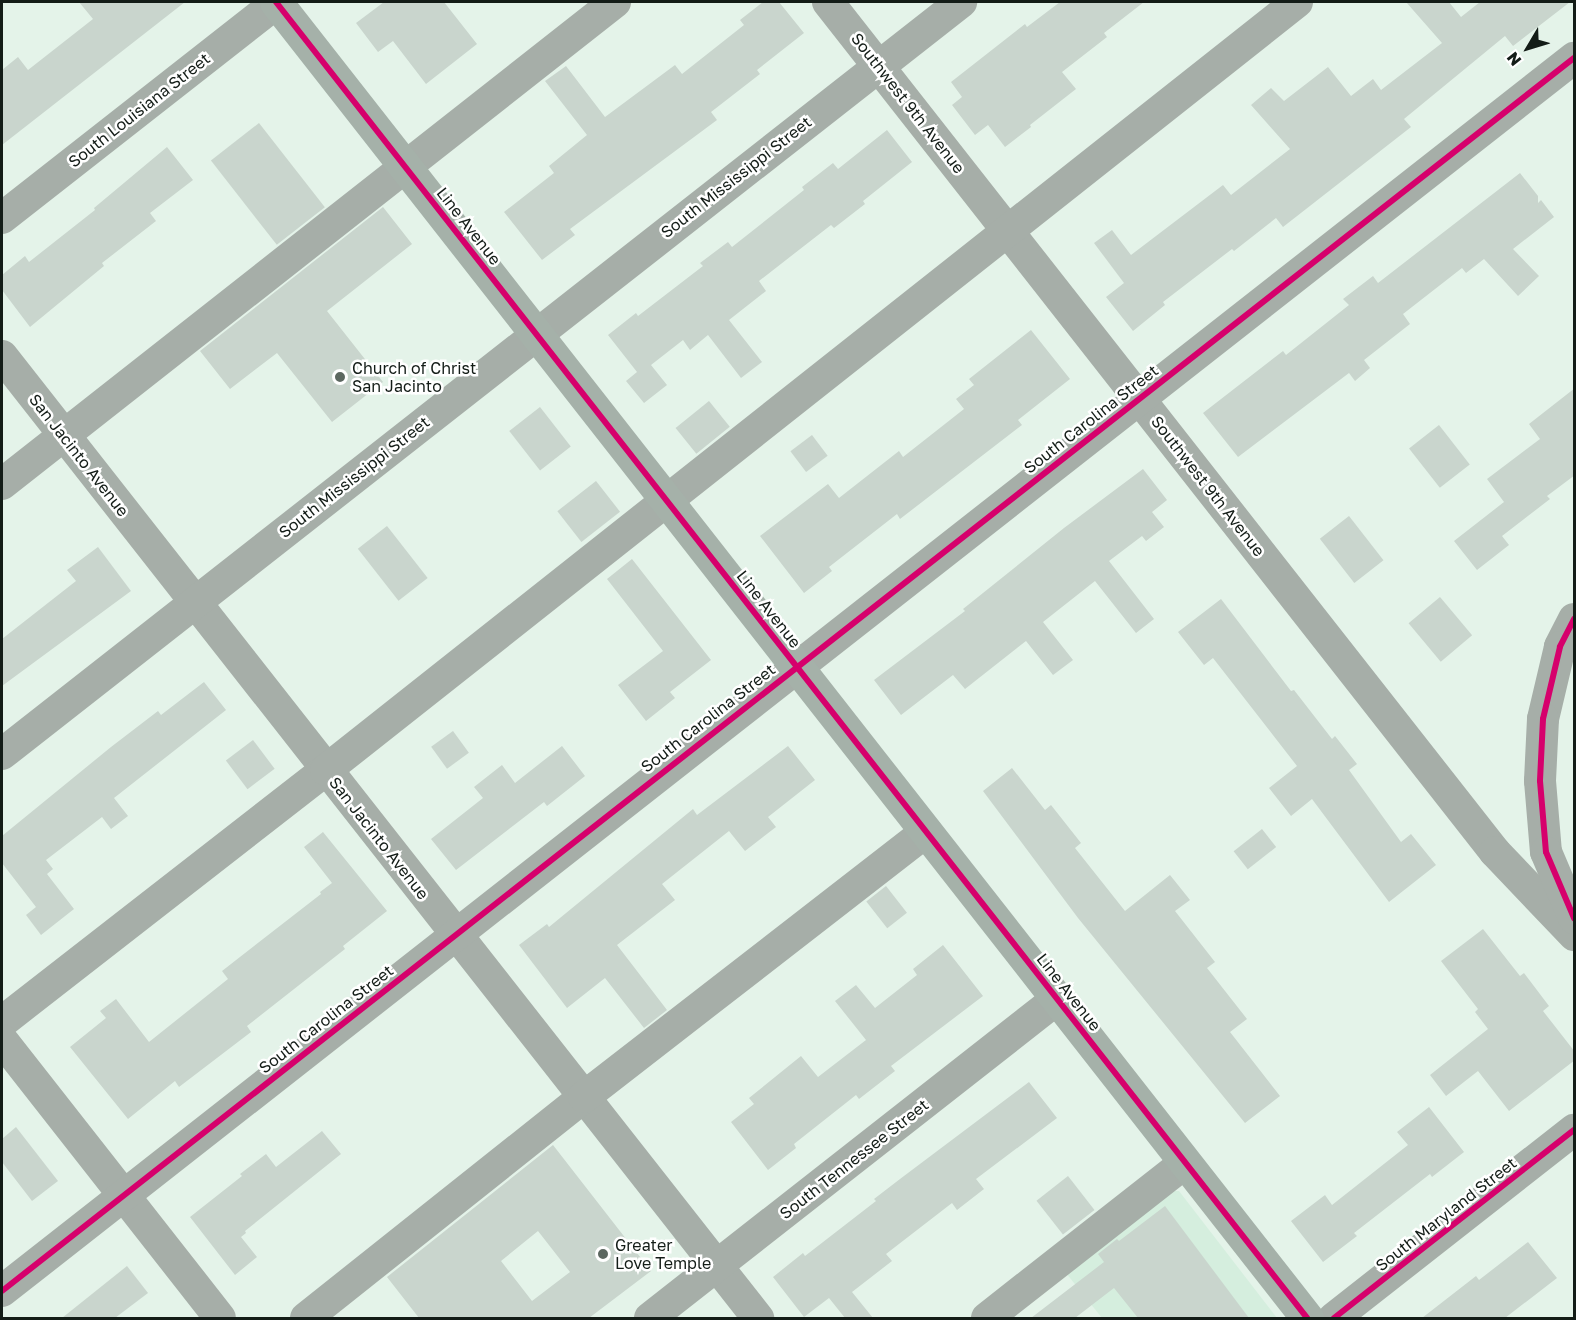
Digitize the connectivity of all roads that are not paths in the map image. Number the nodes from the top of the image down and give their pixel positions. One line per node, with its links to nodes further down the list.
1 (276, 2): 8 (main road, Line Avenue); 9 (street, South Louisiana Street)
2 (615, 2): 8 (street)
3 (828, 2): 7 (street, Southwest 9th Avenue)
4 (962, 2): 7 (street, South Mississippi Street)
5 (1298, 2): 10 (street)
6 (1575, 58): 13 (street, South Carolina Street)
7 (879, 66): 10 (street, Southwest 9th Avenue); 11 (street, South Mississippi Street)
8 (405, 166): 11 (main road, Line Avenue); 14 (street)
9 (2, 218)
10 (1008, 229): 13 (street, Southwest 9th Avenue); 16 (street)
11 (536, 334): 16 (main road, Line Avenue); 17 (street, South Mississippi Street)
12 (2, 356): 14 (street, San Jacinto Avenue)
13 (1140, 399): 19 (street, South Carolina Street); 25 (street, Southwest 9th Avenue)
14 (63, 435): 15 (street); 17 (street, San Jacinto Avenue)
15 (2, 484)
16 (667, 500): 19 (main road, Line Avenue); 21 (street)
17 (194, 602): 20 (street, South Mississippi Street); 21 (street, San Jacinto Avenue)
18 (1575, 619): 23 (street)
19 (796, 666): 22 (main road, Line Avenue); 24 (street, South Carolina Street)
20 (2, 754)
21 (326, 770): 24 (street, San Jacinto Avenue); 27 (street)
22 (926, 832): 26 (main road, Line Avenue); 29 (street)
23 (1575, 918)
24 (455, 934): 29 (street, San Jacinto Avenue); 32 (street, South Carolina Street)
25 (1575, 935)
26 (1057, 999): 31 (main road, Line Avenue); 33 (street, South Tennessee Street)
27 (2, 1022)
28 (2, 1040): 32 (street)
29 (585, 1097): 33 (street, San Jacinto Avenue); 36 (street)
30 (1575, 1130): 41 (street, South Maryland Street)
31 (1185, 1162): 39 (street); 40 (main road, Line Avenue)
32 (125, 1194): 34 (street, South Carolina Street); 35 (street)
33 (717, 1266): 37 (street, South Tennessee Street); 38 (street, San Jacinto Avenue)
34 (2, 1291)
35 (220, 1318)
36 (306, 1318)
37 (650, 1318)
38 (758, 1318)
39 (987, 1318)
40 (1307, 1318)
41 (1334, 1318)

